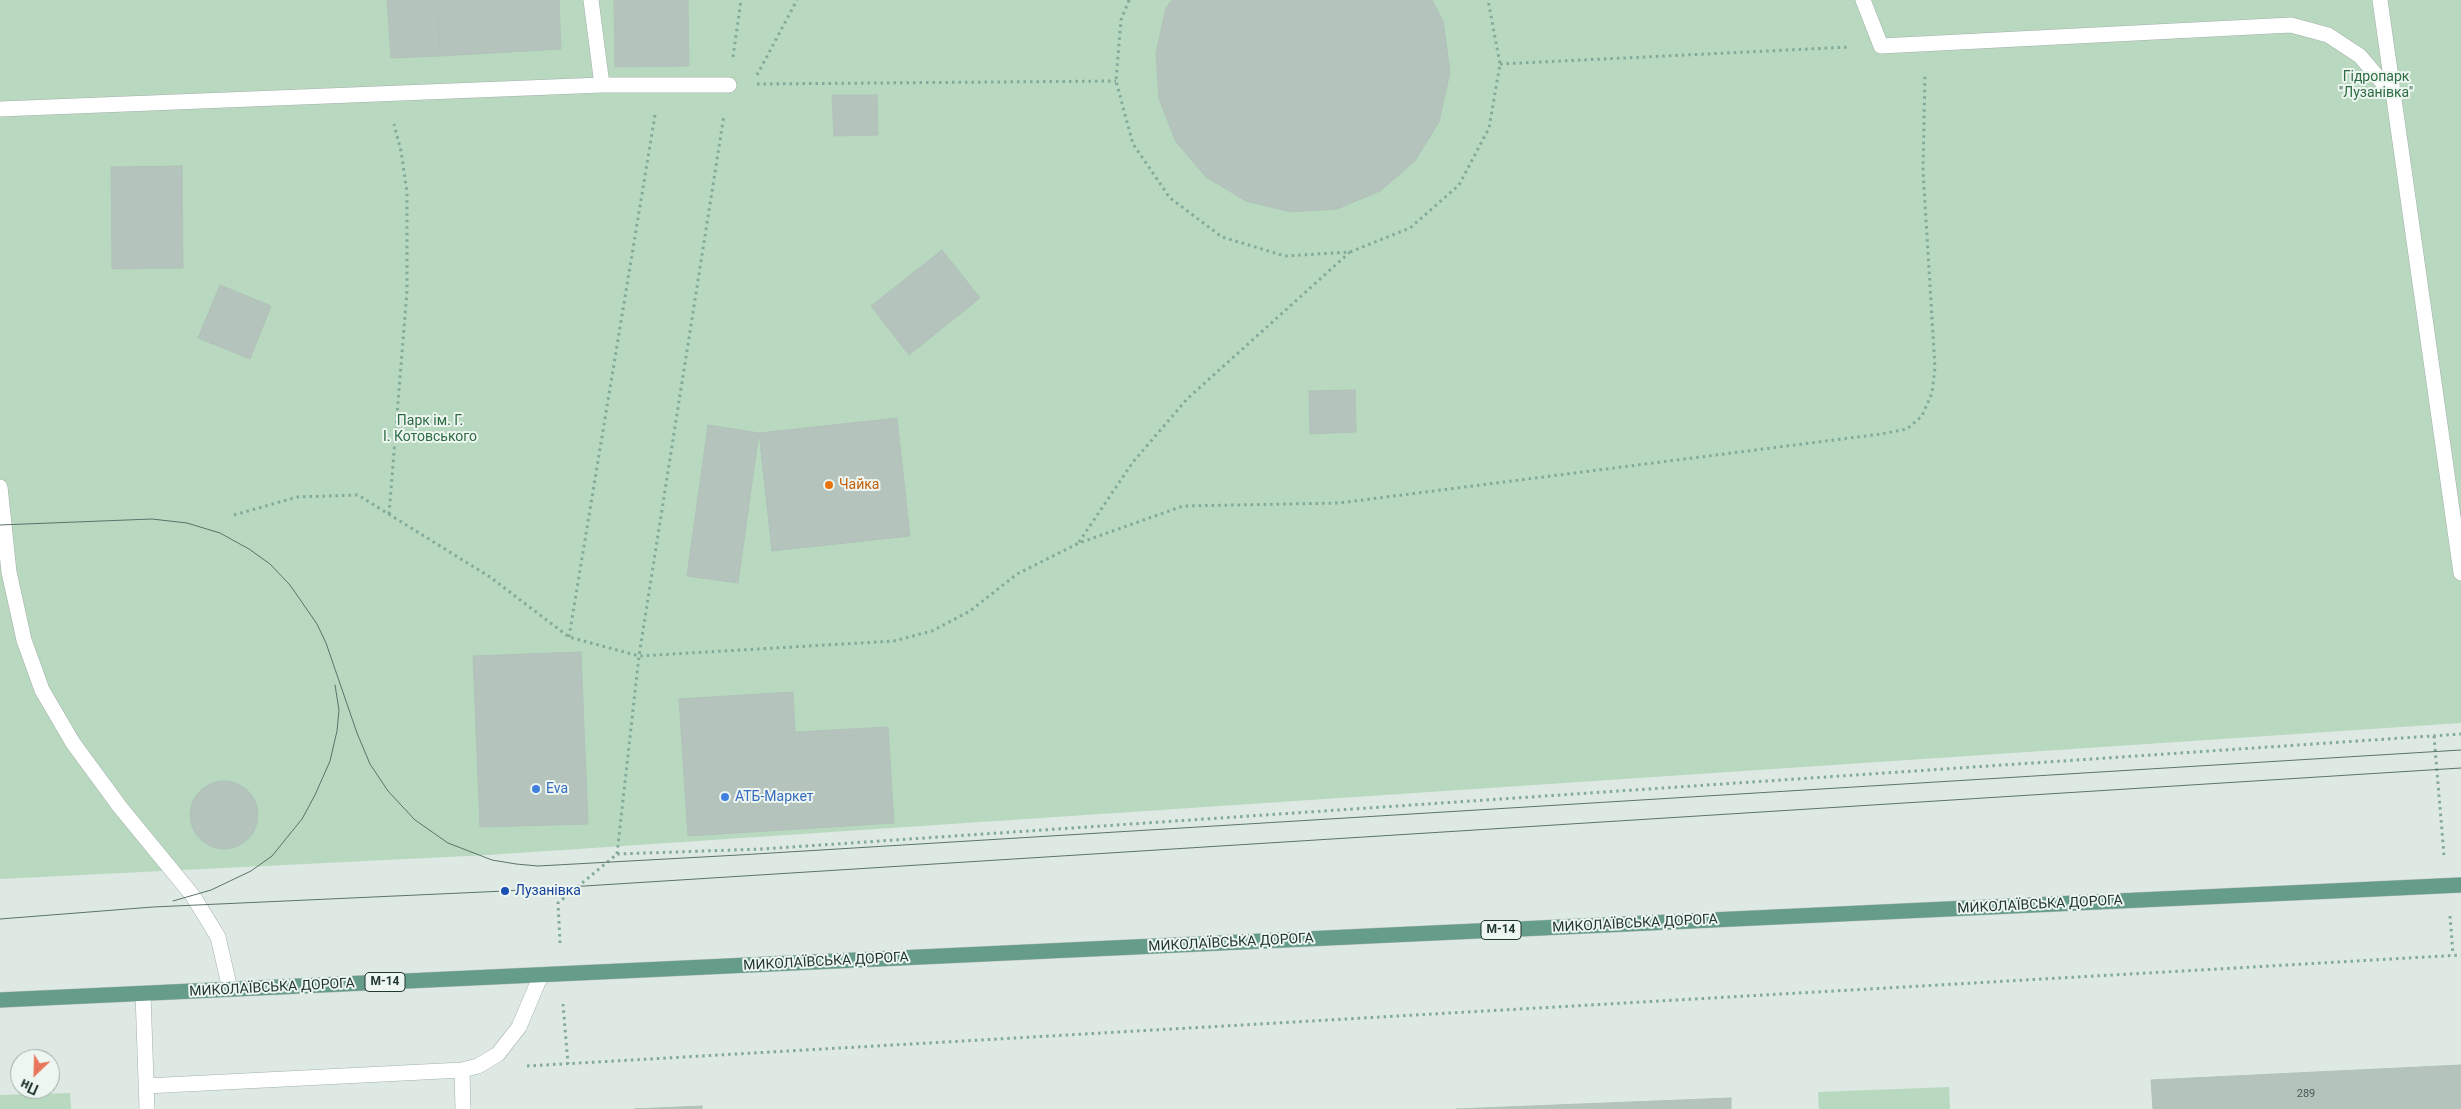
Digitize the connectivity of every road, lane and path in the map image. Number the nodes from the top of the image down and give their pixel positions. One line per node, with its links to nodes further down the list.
1 (592, 0): 12 (street)
2 (741, 0): 14 (path)
3 (797, 0): 11 (path)
4 (1129, 0): 11 (path)
5 (1488, 0): 10 (path)
6 (1863, 0): 9 (street)
7 (2380, 0): 16 (street)
8 (1927, 44): 9 (street); 16 (street); 22 (path)
9 (1880, 46): 10 (path)
10 (1500, 64): 18 (path)
11 (1116, 81): 18 (path)
12 (602, 85): 13 (street); 15 (street)
13 (660, 85): 14 (street); 24 (path)
14 (729, 85): 25 (path)
15 (382, 94): 17 (street); 20 (path)
16 (2392, 94): 23 (street)
17 (0, 109)
18 (1350, 252): 22 (path)
19 (0, 487): 34 (street)
20 (389, 514): 21 (path); 24 (path)
21 (234, 515)
22 (1079, 543): 25 (path)
23 (2461, 574)
24 (570, 637): 25 (path)
25 (639, 656): 29 (path)
26 (2461, 734): 27 (path)
27 (2434, 736): 28 (path); 30 (path)
28 (636, 853)
29 (617, 854)
30 (2454, 885): 32 (path); 33 (main road, МИКОЛАЇВСЬКА ДОРОГА / М-14)
31 (2461, 955): 32 (path)
32 (2453, 956): 37 (path)
33 (540, 975): 34 (main road, МИКОЛАЇВСЬКА ДОРОГА / М-14); 38 (street)
34 (230, 989): 35 (main road, МИКОЛАЇВСЬКА ДОРОГА / М-14)
35 (143, 994): 36 (main road, МИКОЛАЇВСЬКА ДОРОГА / М-14); 39 (street)
36 (0, 1000)
37 (520, 1067)
38 (462, 1070): 39 (street); 41 (street)
39 (146, 1086): 40 (street)
40 (147, 1109)
41 (463, 1109)

